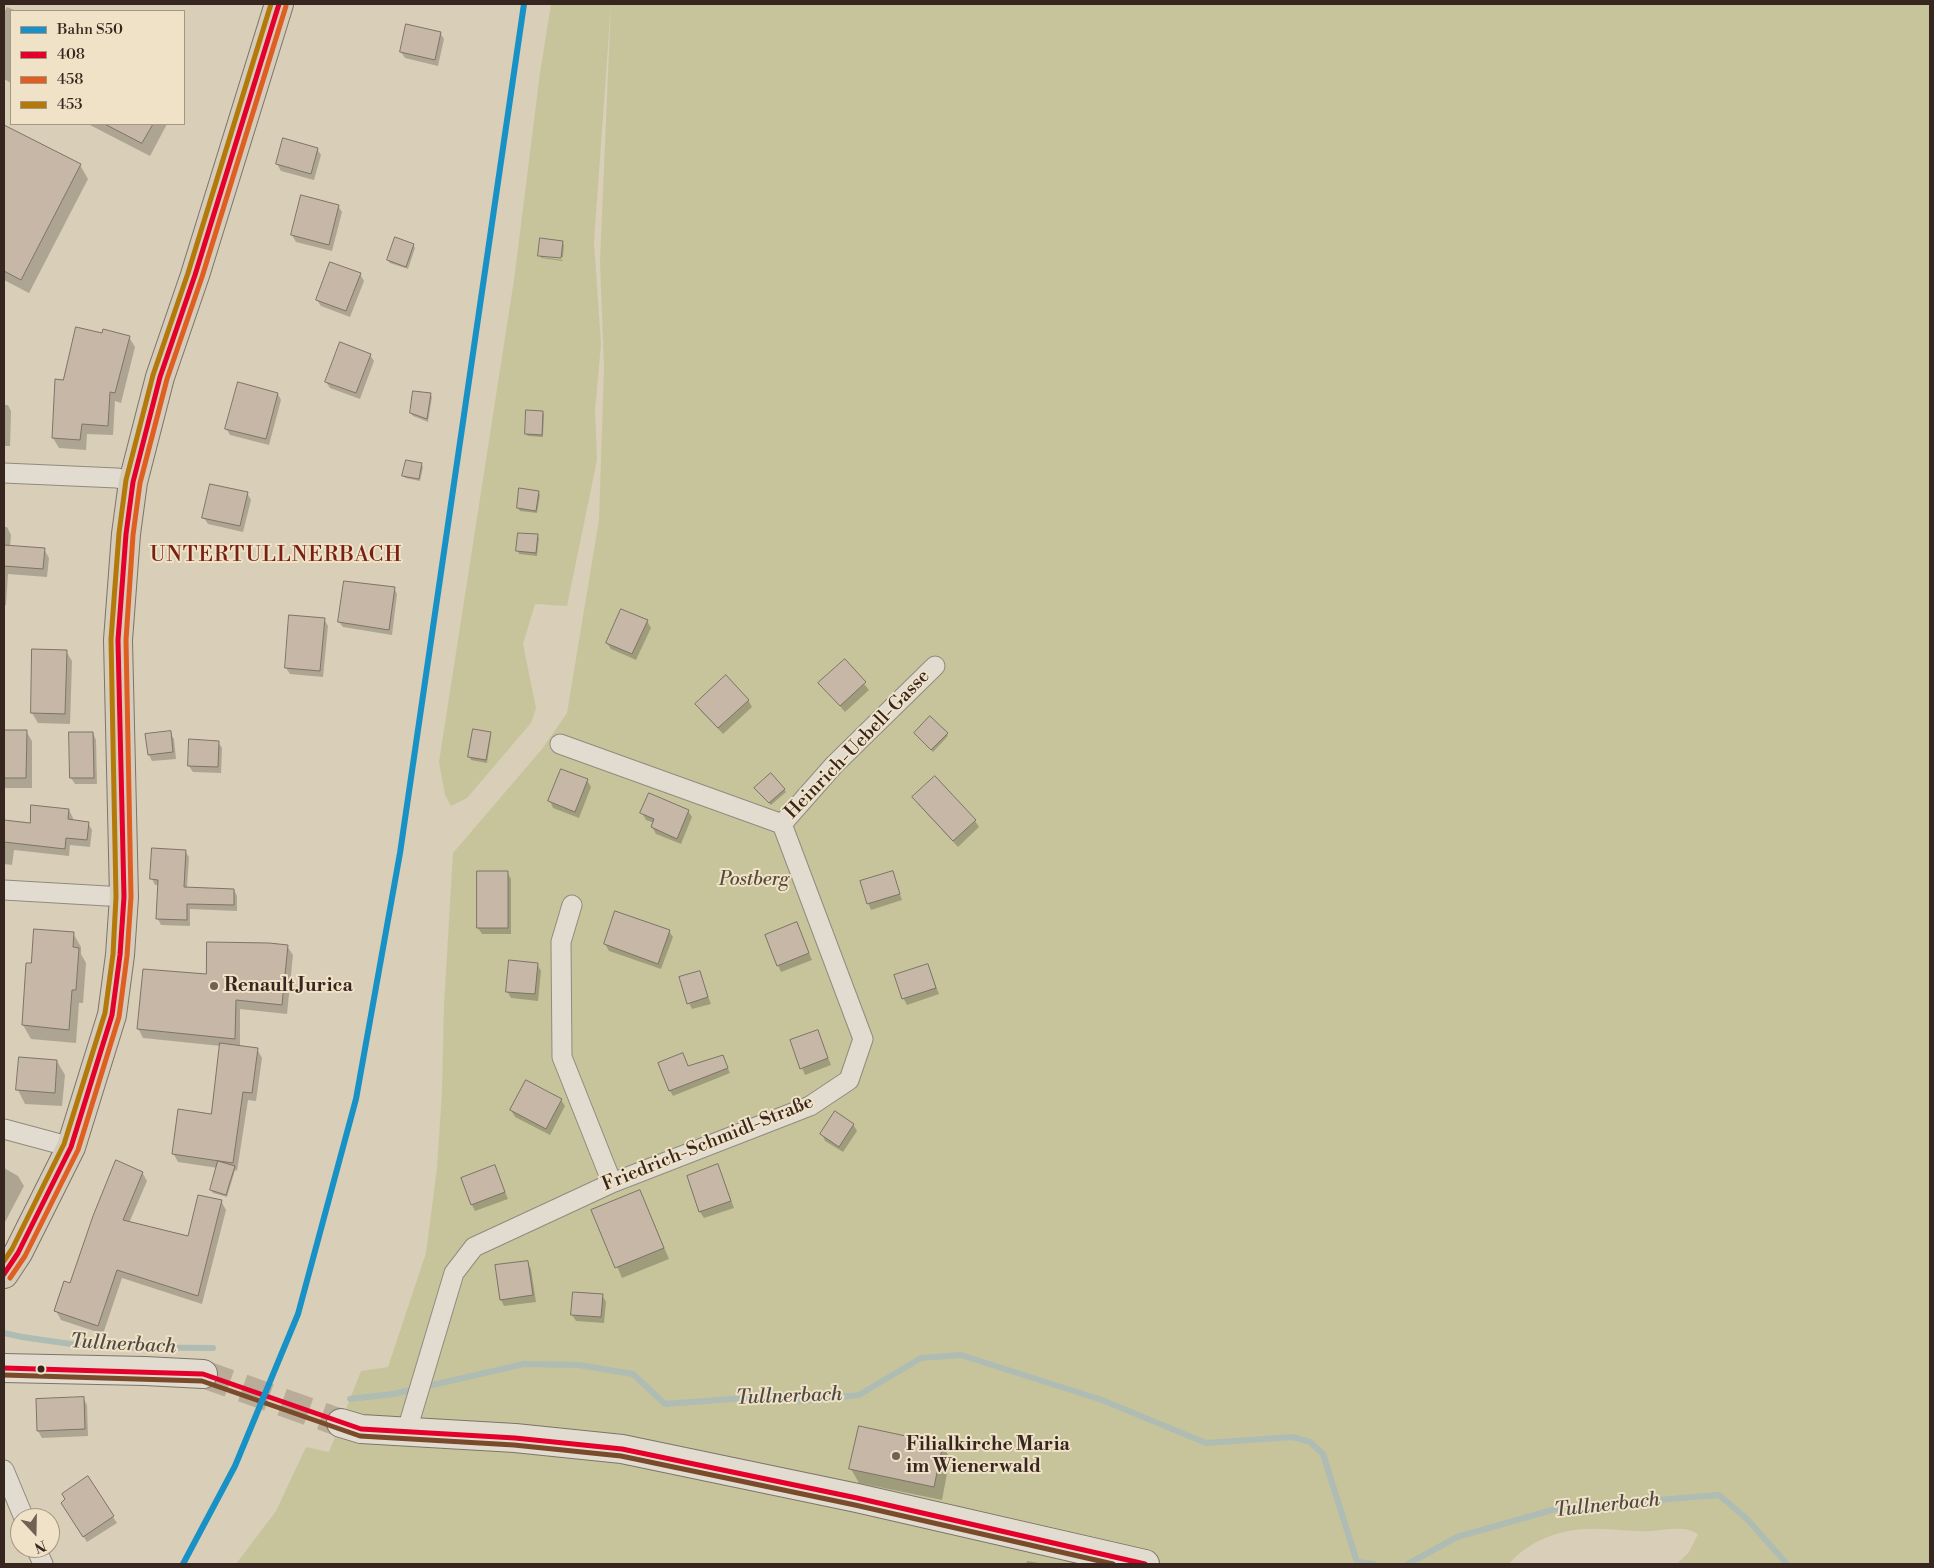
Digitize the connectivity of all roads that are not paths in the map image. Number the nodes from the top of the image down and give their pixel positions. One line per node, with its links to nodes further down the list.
1 (279, 4): 3 (main road)
2 (4, 473): 3 (street)
3 (133, 482): 8 (main road)
4 (934, 666): 6 (street, Heinrich-Uebell-Gasse)
5 (560, 744): 6 (street)
6 (782, 824): 12 (street, Friedrich-Schmidl-Straße)
7 (4, 890): 8 (street)
8 (124, 897): 11 (main road)
9 (572, 906): 12 (street)
10 (4, 1129): 11 (street)
11 (71, 1147): 13 (main road)
12 (612, 1183): 16 (street, Friedrich-Schmidl-Straße)
13 (4, 1274)
14 (4, 1368): 15 (street)
15 (203, 1374)
16 (410, 1421): 17 (street); 20 (street)
17 (340, 1423)
18 (4, 1470): 19 (street)
19 (20, 1508)
20 (1146, 1564)

